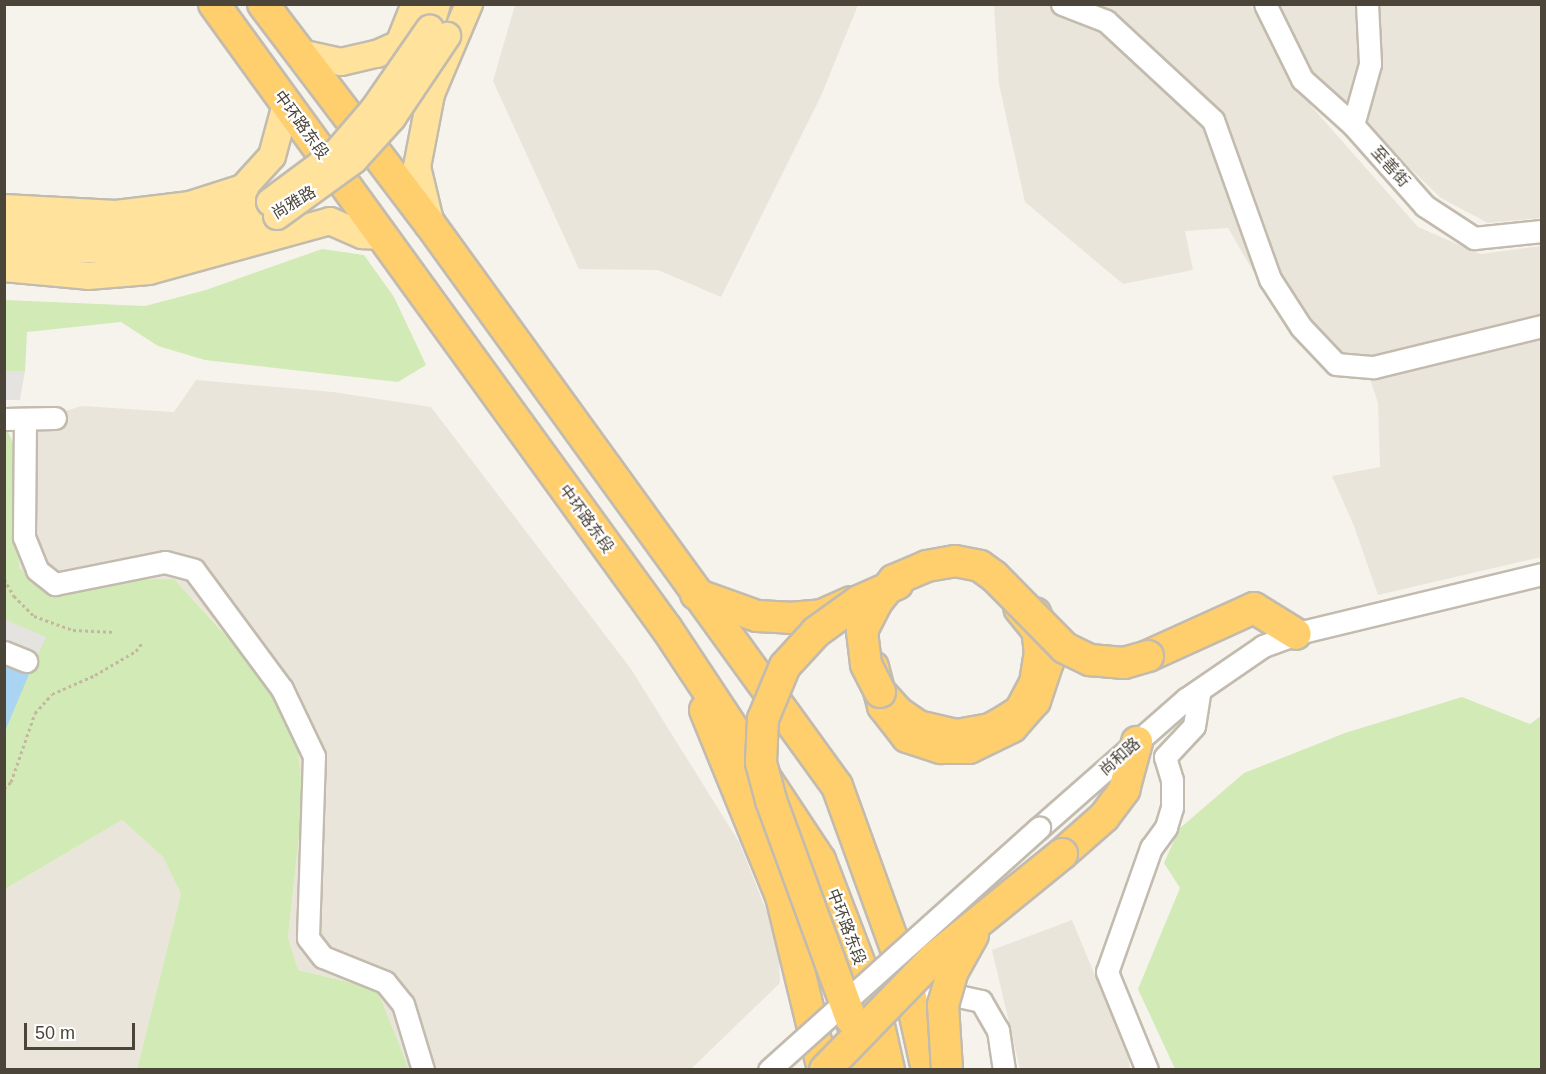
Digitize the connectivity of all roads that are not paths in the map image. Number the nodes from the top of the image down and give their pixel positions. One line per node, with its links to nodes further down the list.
1 (214, 4): 11 (highway, 中环路东段)
2 (263, 4): 10 (highway)
3 (416, 4): 10 (main road)
4 (458, 4): 9 (main road, 尚雅路)
5 (469, 4): 16 (main road)
6 (1062, 4): 21 (street)
7 (1265, 4): 12 (street, 至善街)
8 (1367, 4): 12 (street)
9 (438, 23): 14 (main road, 尚雅路, bridge)
10 (300, 53): 16 (highway)
11 (286, 104): 13 (main road); 18 (highway, 中环路东段)
12 (1353, 125): 17 (street, 至善街)
13 (4, 208)
14 (273, 209): 15 (main road, 尚雅路); 19 (main road, 尚雅路)
15 (4, 223)
16 (430, 224): 26 (highway)
17 (1542, 231)
18 (382, 236): 20 (main road); 29 (highway, 中环路东段)
19 (4, 243)
20 (4, 268)
21 (1542, 326)
22 (56, 418): 23 (street)
23 (15, 419): 36 (street)
24 (1542, 574): 27 (street, 尚和路)
25 (897, 584): 26 (highway); 27 (highway, bridge); 39 (highway, bridge)
26 (696, 594): 33 (highway)
27 (1296, 634): 31 (street, 尚和路)
28 (4, 652): 30 (street)
29 (682, 652): 38 (highway); 40 (highway, 中环路东段)
30 (26, 661)
31 (1200, 690): 32 (street, 尚和路); 45 (street)
32 (1137, 742): 34 (highway, bridge); 37 (street, 尚和路, bridge)
33 (837, 786): 35 (highway); 41 (highway)
34 (988, 914): 38 (highway, bridge); 42 (highway, bridge)
35 (932, 996): 43 (highway); 44 (street)
36 (423, 1070)
37 (769, 1070)
38 (824, 1070)
39 (867, 1070)
40 (889, 1070)
41 (927, 1070)
42 (947, 1070)
43 (956, 1070)
44 (1004, 1070)
45 (1147, 1070)

